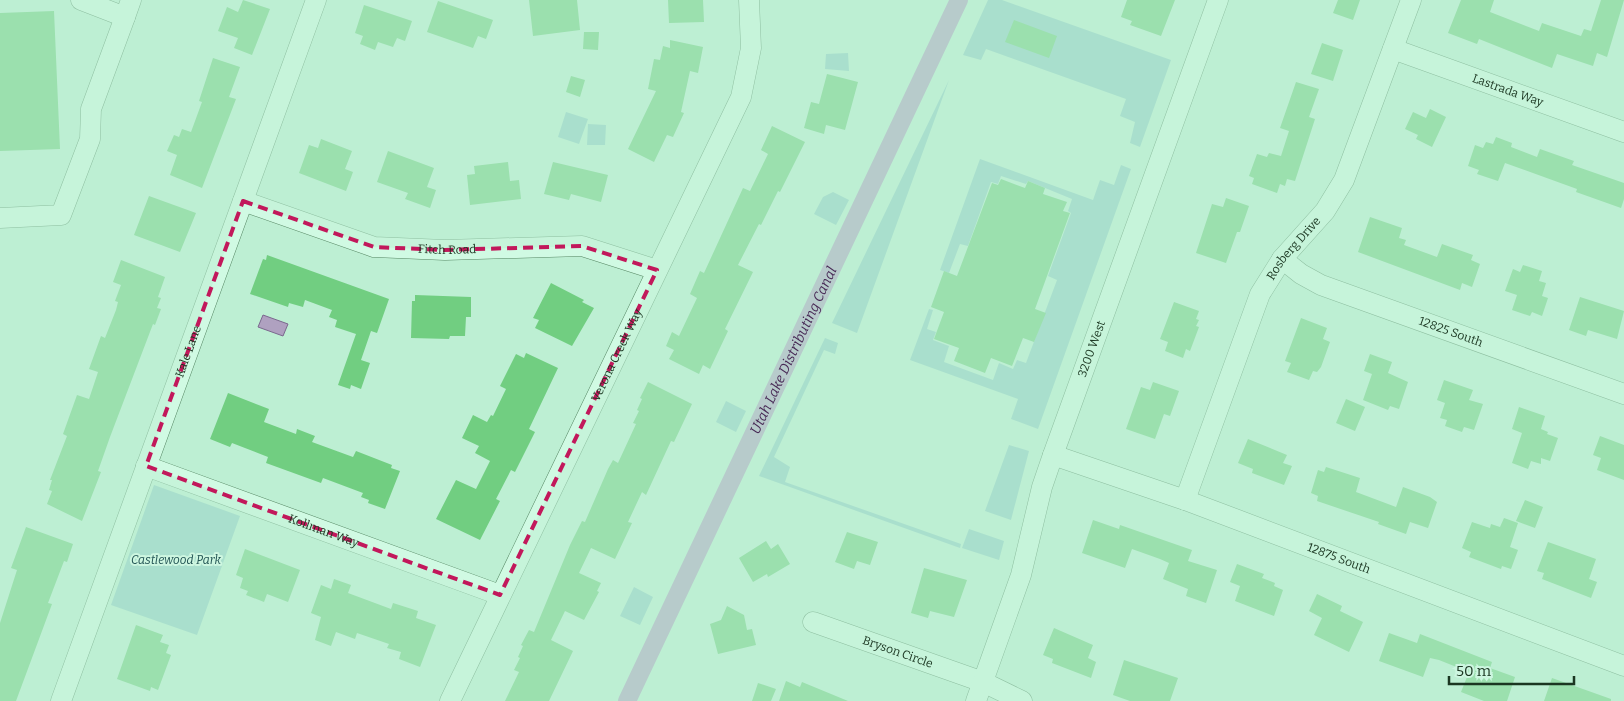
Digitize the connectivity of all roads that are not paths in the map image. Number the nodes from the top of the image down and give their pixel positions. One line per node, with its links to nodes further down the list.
1 (81, 0): 6 (street)
2 (316, 0): 9 (street, Kale Lane)
3 (749, 0): 12 (street, Verona Creek Way)
4 (1218, 0): 14 (street, 3200 West)
5 (1411, 0): 7 (street, Rosberg Drive)
6 (128, 8): 10 (street)
7 (1393, 48): 8 (street, Lastrada Way); 11 (street, Rosberg Drive)
8 (1624, 132)
9 (243, 201): 12 (street, Fitch Road); 15 (street, Kale Lane)
10 (0, 218)
11 (1282, 259): 13 (street, 12825 South); 16 (street, Rosberg Drive)
12 (657, 270): 17 (street, Verona Creek Way)
13 (1624, 394)
14 (1053, 455): 16 (street, 12875 South); 20 (street, 3200 West)
15 (146, 466): 17 (street, Kollman Way); 21 (street, Kale Lane)
16 (1185, 500): 19 (street, 12875 South)
17 (500, 595): 22 (street, Verona Creek Way)
18 (813, 622): 20 (street, Bryson Circle)
19 (1624, 666)
20 (983, 682): 23 (street, 3200 West); 24 (street, Bryson Circle)
21 (61, 701)
22 (450, 701)
23 (976, 701)
24 (1022, 701)

